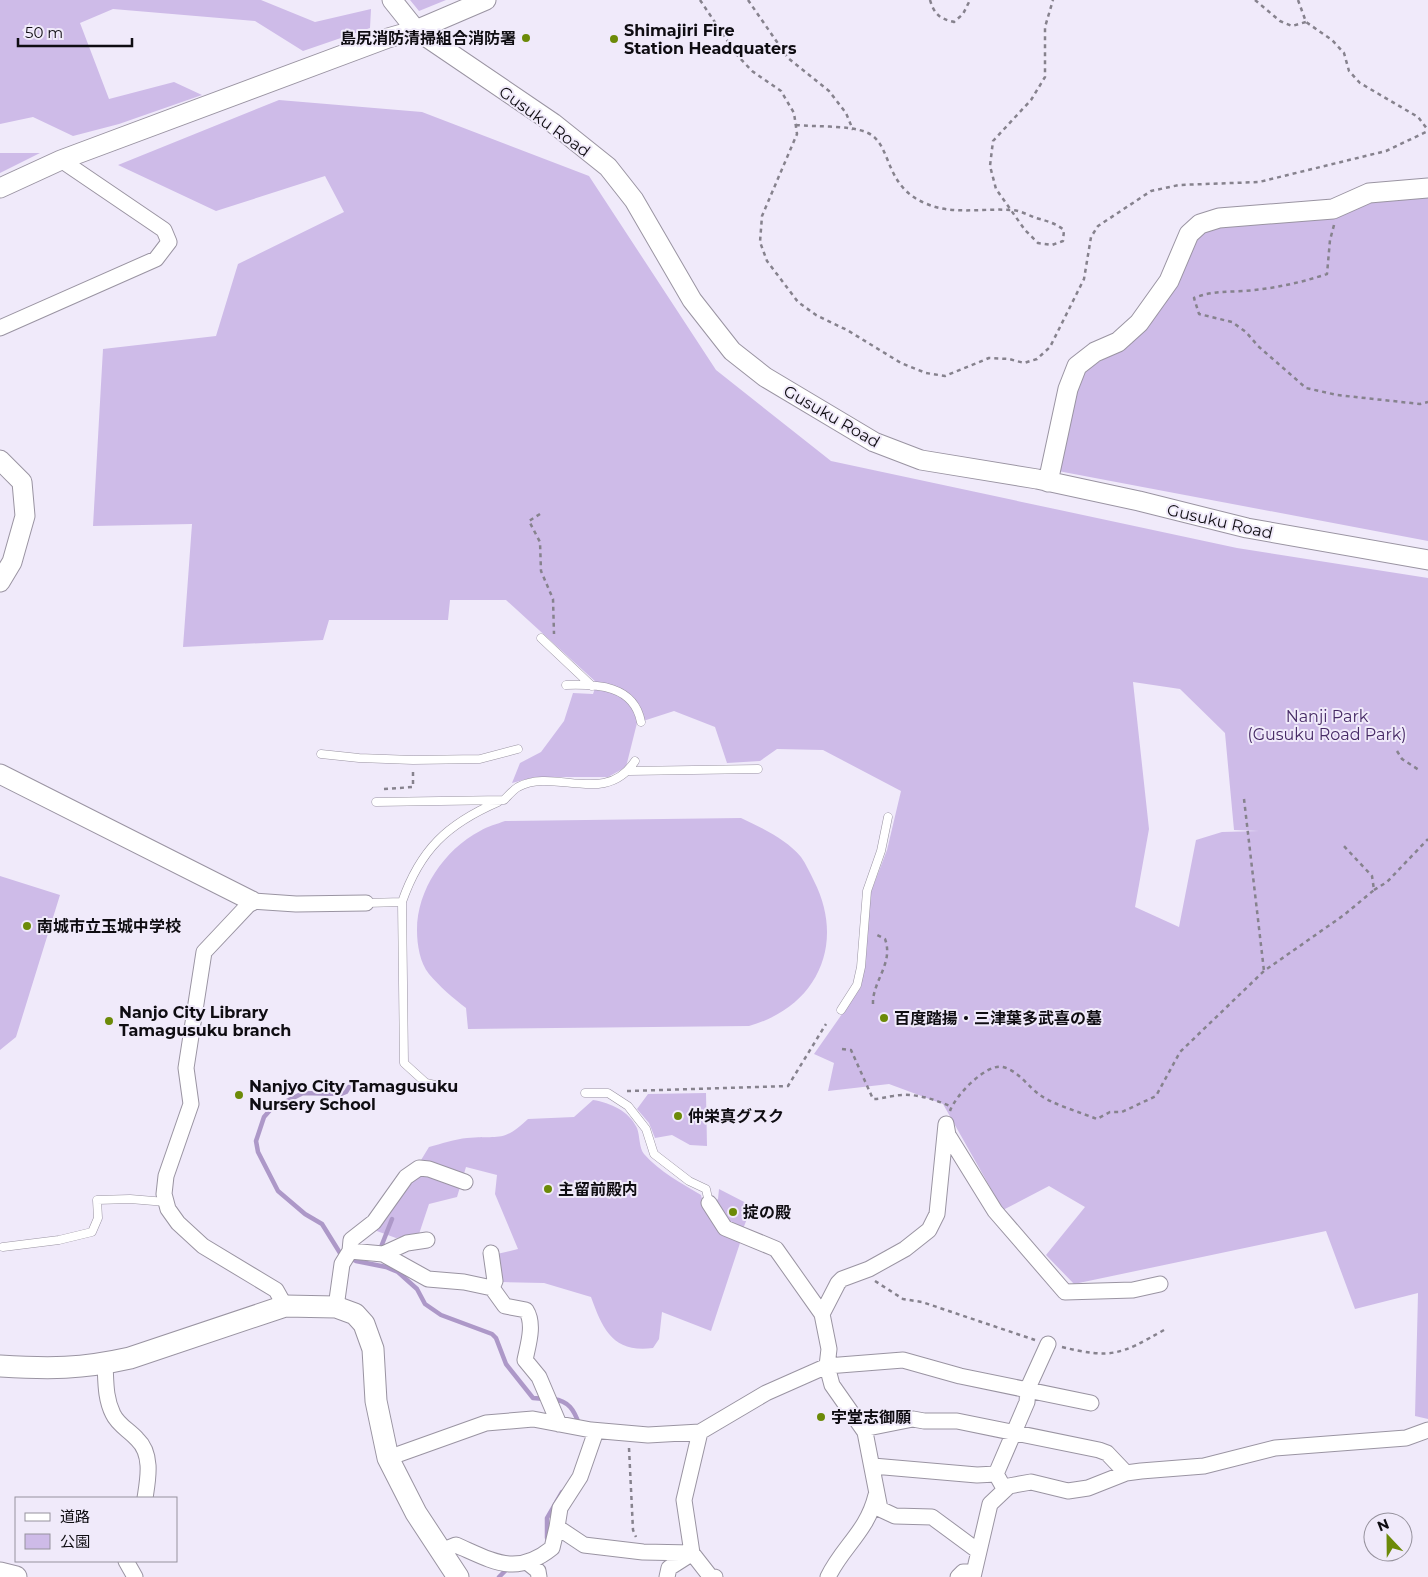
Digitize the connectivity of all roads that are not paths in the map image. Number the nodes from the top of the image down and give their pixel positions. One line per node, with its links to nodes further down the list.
1 (392, 0): 3 (street, Gusuku Road)
2 (486, 0): 3 (street)
3 (416, 30): 4 (street); 9 (street, Gusuku Road)
4 (61, 160): 5 (street); 7 (street)
5 (0, 188)
6 (1428, 188): 9 (street)
7 (0, 328)
8 (0, 460): 11 (street)
9 (1048, 482): 10 (street, Gusuku Road)
10 (1428, 560)
11 (0, 582)
12 (544, 640): 14 (lane)
13 (566, 685): 14 (lane)
14 (592, 686): 15 (lane)
15 (641, 722)
16 (518, 749): 17 (lane)
17 (321, 754)
18 (635, 761): 20 (lane)
19 (758, 769): 20 (lane)
20 (629, 771): 22 (lane)
21 (0, 774): 25 (street)
22 (504, 800): 23 (lane); 26 (lane)
23 (376, 802)
24 (888, 818): 28 (lane)
25 (252, 901): 27 (street); 32 (street)
26 (402, 902): 27 (lane); 29 (lane)
27 (366, 903)
28 (841, 1010)
29 (453, 1089)
30 (585, 1094): 33 (lane)
31 (465, 1182): 38 (street)
32 (166, 1202): 35 (lane); 41 (street)
33 (709, 1203): 43 (street)
34 (427, 1240): 37 (street)
35 (3, 1247)
36 (491, 1253): 40 (street)
37 (383, 1254): 38 (street); 40 (street)
38 (347, 1256): 42 (street)
39 (1160, 1284): 43 (street)
40 (492, 1288): 50 (street)
41 (285, 1306): 42 (main road); 45 (main road)
42 (336, 1307): 56 (main road)
43 (822, 1314): 47 (street)
44 (1048, 1344): 48 (street)
45 (105, 1364): 46 (main road); 62 (street)
46 (0, 1366)
47 (827, 1366): 48 (street); 51 (street); 55 (street)
48 (1028, 1388): 49 (street); 52 (street)
49 (1091, 1403)
50 (564, 1425): 54 (street); 56 (street)
51 (863, 1429): 52 (street); 57 (street)
52 (1013, 1430): 58 (street); 59 (street)
53 (1428, 1430): 58 (street)
54 (593, 1431): 55 (street); 63 (street)
55 (700, 1432): 66 (street)
56 (388, 1458): 64 (main road)
57 (872, 1466): 59 (street); 61 (street)
58 (1126, 1473): 60 (street)
59 (996, 1474): 60 (street)
60 (1005, 1490): 65 (street)
61 (877, 1491): 65 (street); 72 (street)
62 (145, 1497)
63 (557, 1527): 66 (street); 68 (street)
64 (441, 1551): 69 (street); 75 (main road)
65 (978, 1551): 71 (street)
66 (692, 1553): 77 (street); 78 (street)
67 (127, 1562): 74 (street)
68 (524, 1564): 69 (street); 76 (street)
69 (500, 1569)
70 (0, 1573): 73 (main road)
71 (973, 1575): 79 (street)
72 (831, 1576)
73 (16, 1577)
74 (135, 1577)
75 (458, 1577)
76 (539, 1577)
77 (667, 1577)
78 (715, 1577)
79 (958, 1577)

